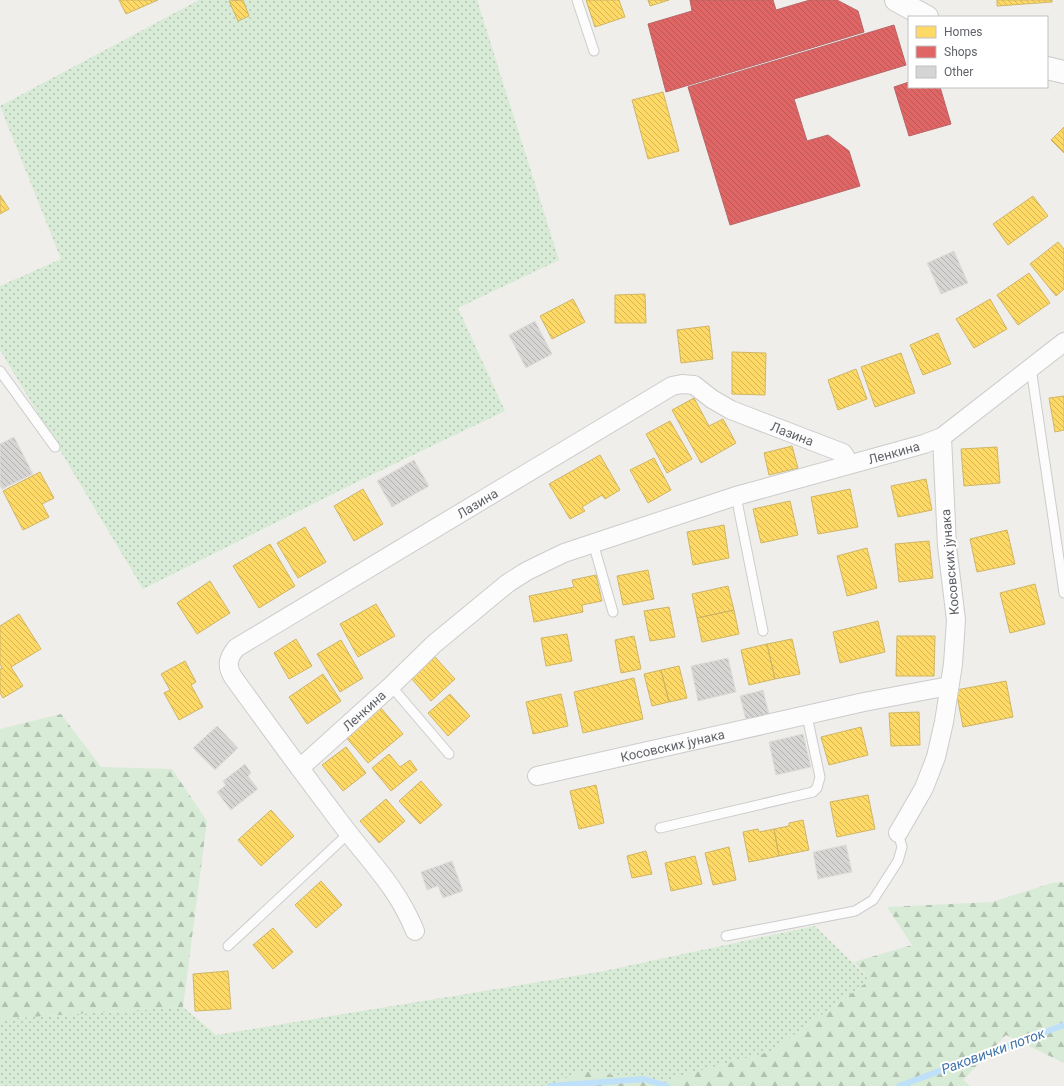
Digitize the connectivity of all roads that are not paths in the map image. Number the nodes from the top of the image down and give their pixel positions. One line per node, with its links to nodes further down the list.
1 (578, 0): 4 (lane)
2 (896, 0): 3 (main road)
3 (925, 16)
4 (594, 51)
5 (1048, 68): 6 (main road)
6 (1064, 72)
7 (1064, 342): 8 (street, Ленкина)
8 (1031, 368): 10 (street, Ленкина); 15 (lane)
9 (0, 370): 11 (lane)
10 (942, 437): 12 (street, Ленкина); 19 (street, Косовских јунака)
11 (55, 447)
12 (850, 464): 13 (street, Ленкина); 22 (street, Лазина)
13 (736, 496): 14 (street, Ленкина); 17 (lane)
14 (593, 543): 16 (lane); 18 (street, Ленкина)
15 (1064, 593)
16 (613, 612)
17 (763, 631)
18 (391, 686): 21 (lane); 22 (street, Ленкина)
19 (949, 686): 20 (street, Косовских јунака); 26 (street, Косовских јунака)
20 (807, 716): 23 (street, Косовских јунака); 24 (lane)
21 (449, 754)
22 (300, 768): 25 (street)
23 (538, 776)
24 (660, 828)
25 (349, 833): 27 (street); 29 (lane)
26 (898, 833): 28 (lane)
27 (415, 931)
28 (726, 936)
29 (228, 946)

